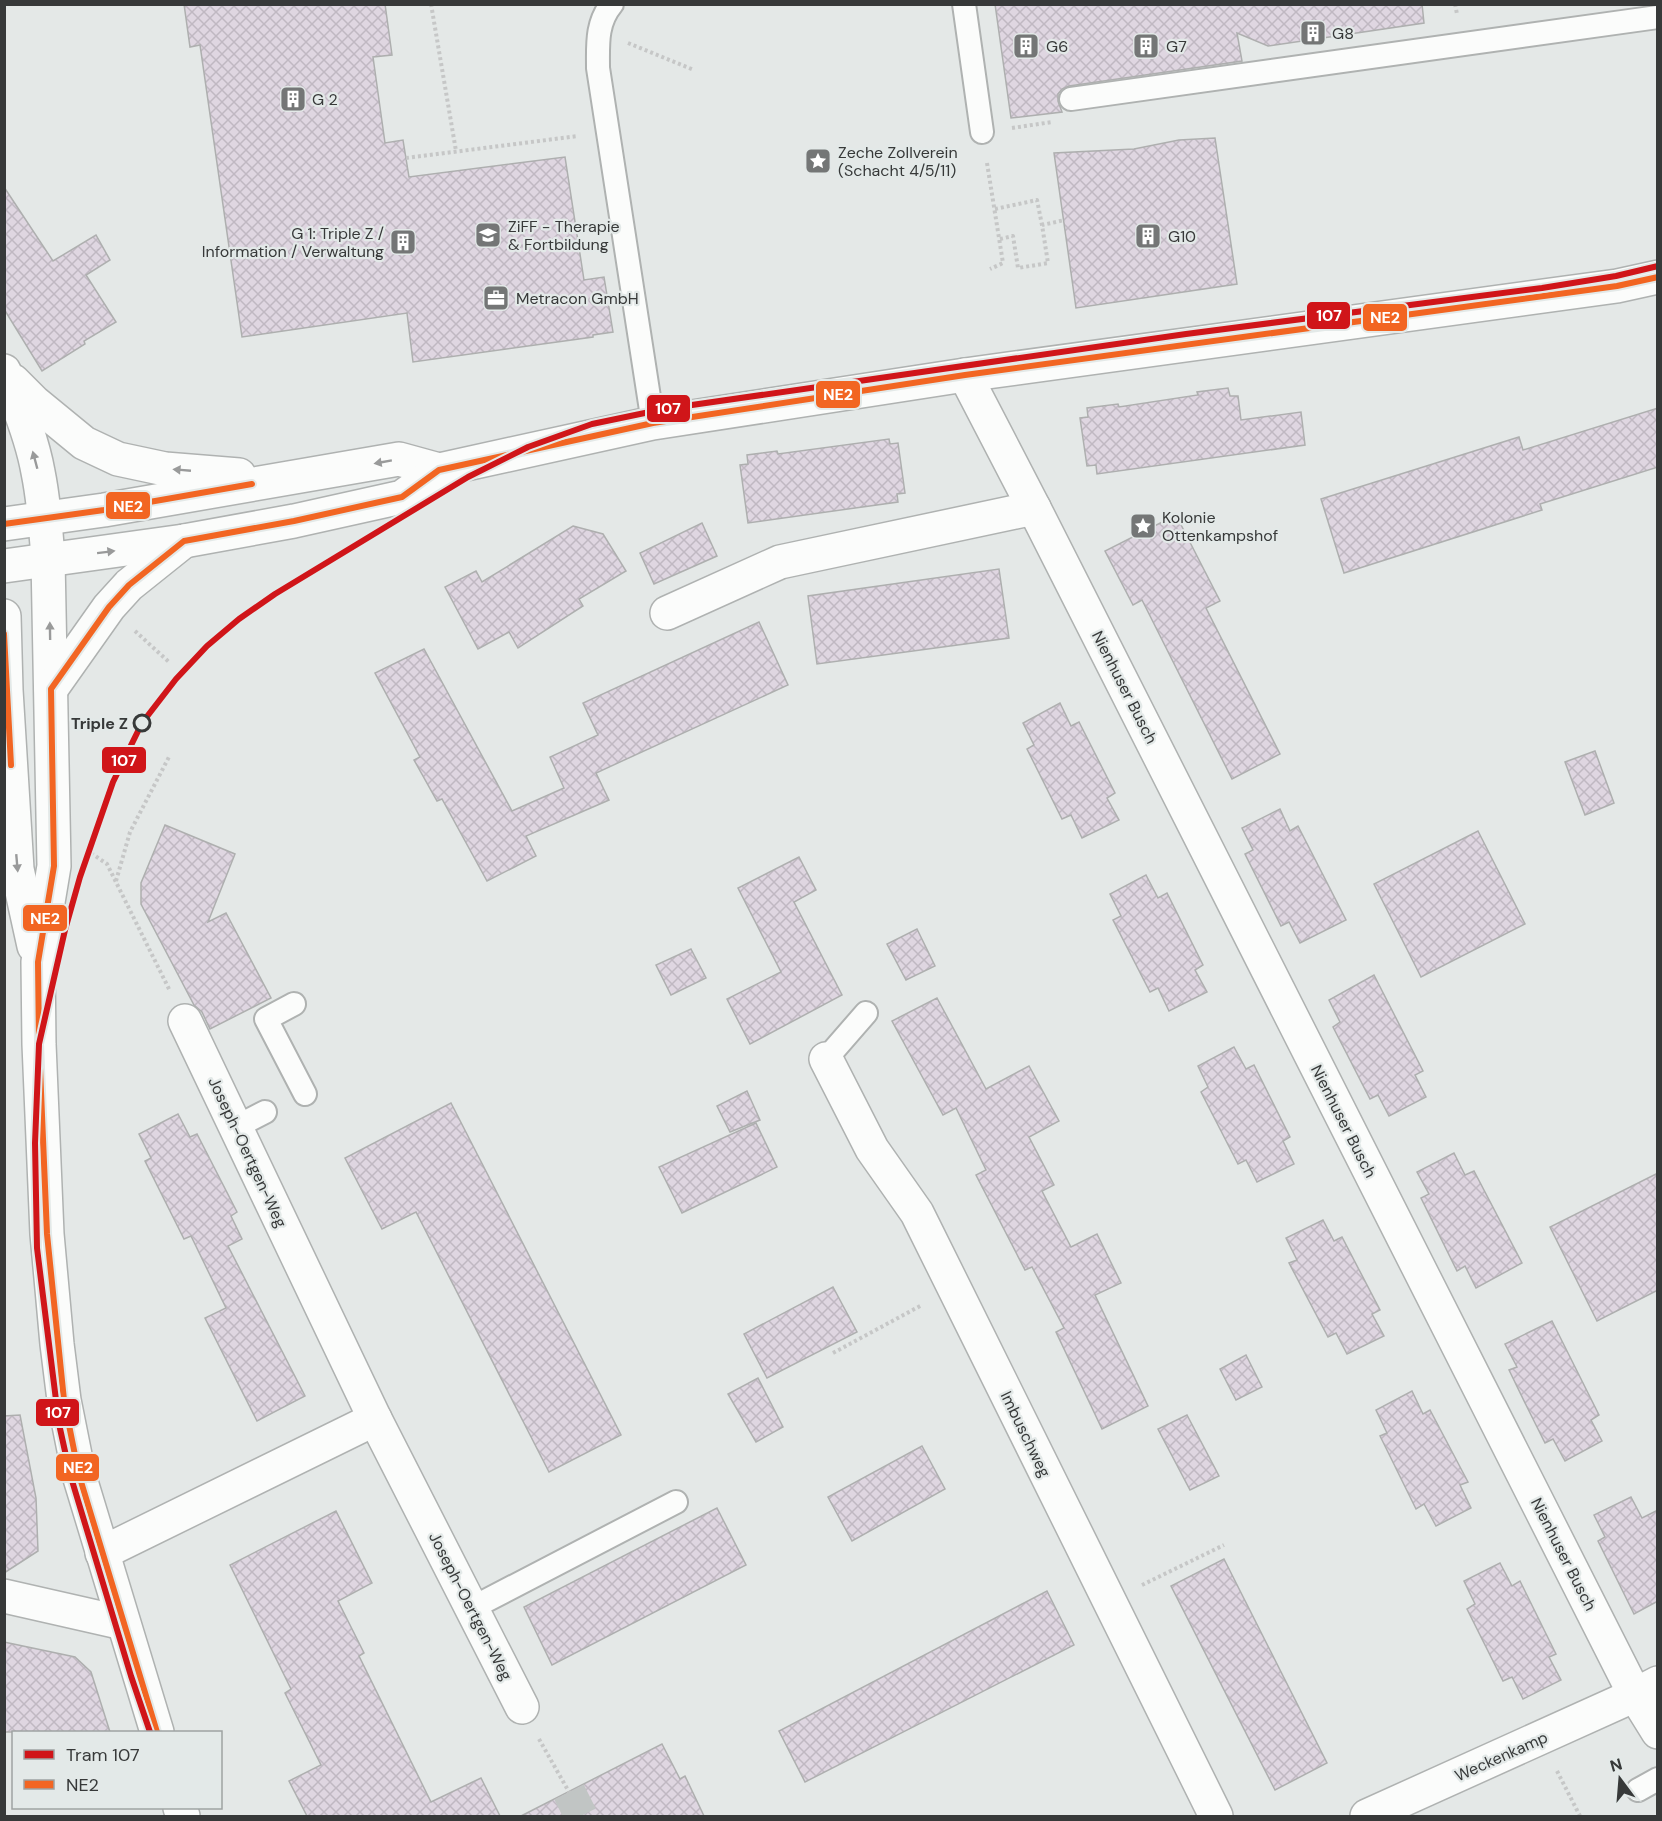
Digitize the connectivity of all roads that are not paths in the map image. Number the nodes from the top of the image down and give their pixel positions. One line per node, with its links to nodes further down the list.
1 (964, 4): 5 (lane)
2 (604, 13): 9 (lane)
3 (1658, 17): 4 (lane)
4 (1071, 99)
5 (982, 132)
6 (1658, 277): 8 (street)
7 (5, 372): 11 (street, one-way to 7); 13 (street, one-way to 7)
8 (965, 375): 9 (street); 12 (street, Nienhuser Busch)
9 (653, 423): 10 (street)
10 (439, 470): 11 (street, one-way to 11); 15 (street)
11 (282, 479): 13 (street)
12 (1034, 508): 18 (street); 36 (street, Nienhuser Busch)
13 (45, 518): 14 (street); 16 (street)
14 (4, 524)
15 (184, 541): 16 (street, one-way to 15); 21 (street)
16 (48, 559): 17 (street); 21 (street, one-way to 16)
17 (4, 566)
18 (667, 613)
19 (4, 616): 20 (street)
20 (5, 689): 22 (street, one-way to 22)
21 (51, 689): 22 (street)
22 (38, 962): 32 (street)
23 (294, 1004): 27 (lane)
24 (866, 1013): 26 (lane)
25 (185, 1021): 29 (street, Joseph-Oertgen-Weg)
26 (826, 1059): 42 (street, Imbuschweg)
27 (305, 1094)
28 (265, 1112): 29 (lane)
29 (236, 1127): 30 (street, Joseph-Oertgen-Weg)
30 (375, 1419): 32 (street); 34 (street, Joseph-Oertgen-Weg)
31 (676, 1502): 34 (lane)
32 (102, 1553): 35 (street)
33 (4, 1596): 35 (street)
34 (472, 1608): 37 (street, Joseph-Oertgen-Weg)
35 (123, 1623): 38 (street)
36 (1646, 1689): 39 (street, Nienhuser Busch); 43 (street, Weckenkamp)
37 (522, 1707)
38 (157, 1731)
39 (1658, 1732)
40 (1658, 1779): 41 (lane)
41 (1638, 1790)
42 (1216, 1816)
43 (1367, 1816)

